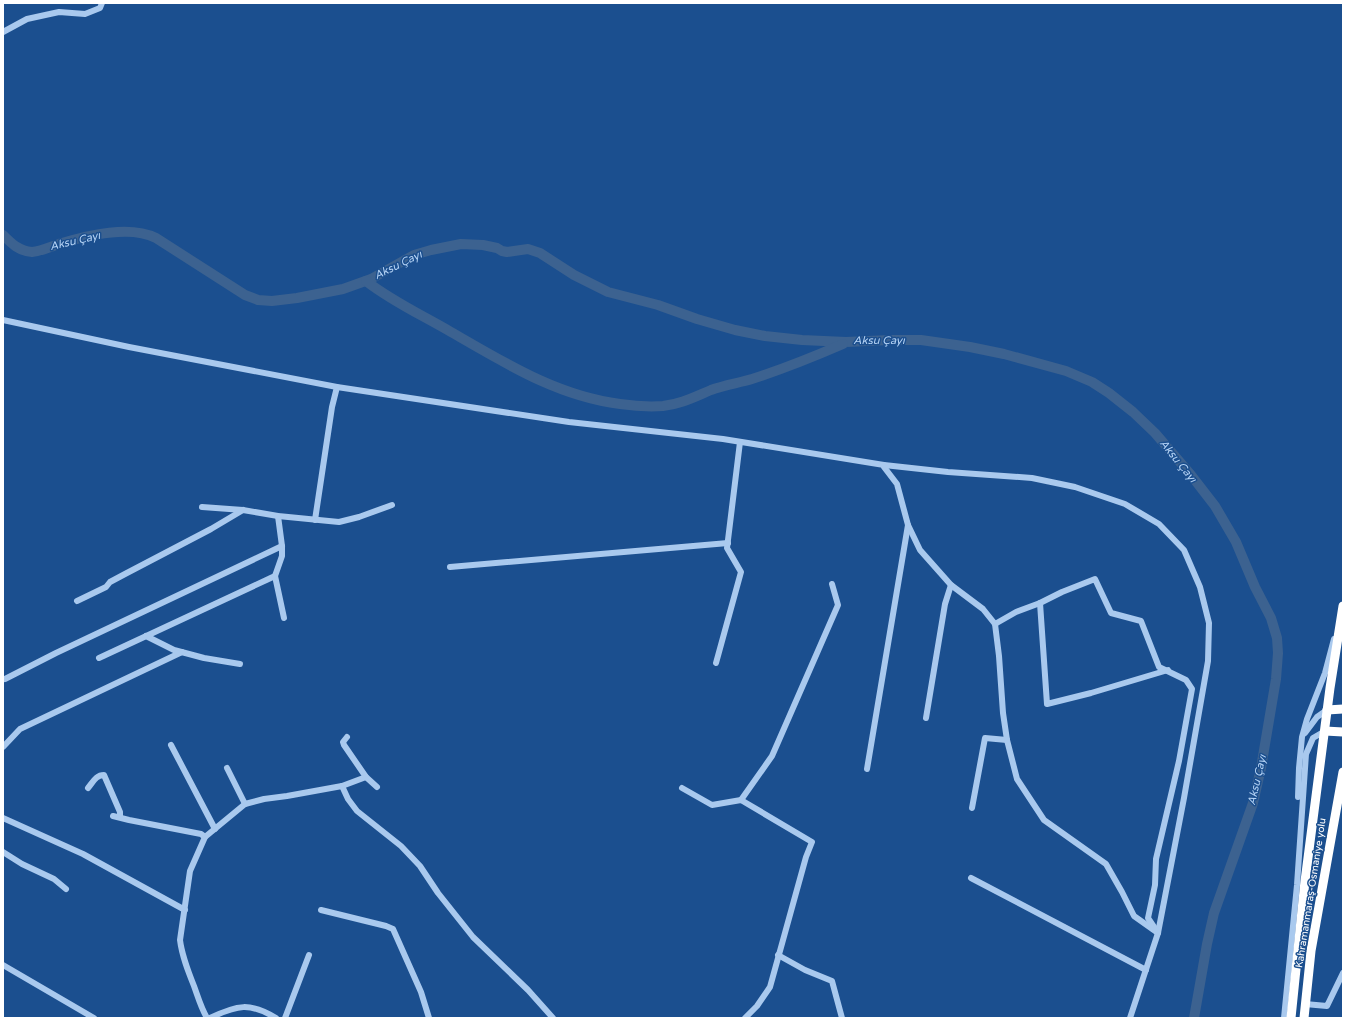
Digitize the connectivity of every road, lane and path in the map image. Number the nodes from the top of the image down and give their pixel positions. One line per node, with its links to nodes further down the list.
1 (102, 3): 2 (street)
2 (3, 32)
3 (3, 320): 4 (street)
4 (337, 387): 5 (street); 11 (street)
5 (740, 442): 6 (street); 13 (street)
6 (884, 465): 12 (street); 63 (street)
7 (392, 505): 11 (street)
8 (202, 508): 9 (street)
9 (243, 510): 10 (street); 19 (street)
10 (278, 516): 11 (street); 14 (street)
11 (315, 520)
12 (908, 524): 18 (street); 42 (street)
13 (728, 543): 15 (street); 27 (street)
14 (282, 546): 16 (street); 30 (street)
15 (450, 567)
16 (275, 576): 22 (street); 24 (street)
17 (832, 584): 49 (street)
18 (951, 585): 23 (street); 33 (street)
19 (77, 601)
20 (1040, 603): 23 (street); 29 (street); 29 (street)
21 (1343, 607): 32 (highway); 37 (street)
22 (284, 618)
23 (995, 624): 38 (street)
24 (146, 636): 25 (street); 26 (street)
25 (182, 652): 28 (street); 40 (street)
26 (99, 658)
27 (716, 663)
28 (240, 664)
29 (1168, 670): 63 (street)
30 (5, 679)
31 (1343, 709): 32 (highway)
32 (1327, 710): 34 (highway); 37 (street)
33 (926, 718)
34 (1325, 731): 35 (highway); 58 (street); 81 (highway)
35 (1343, 732)
36 (347, 737): 44 (street)
37 (1302, 737): 58 (street)
38 (1007, 740): 51 (street); 63 (street)
39 (172, 745): 55 (street)
40 (3, 746)
41 (227, 768): 50 (street)
42 (867, 769)
43 (1343, 772): 69 (highway, Kahramanmaraş-Osmaniye yolu)
44 (366, 777): 45 (street); 46 (street)
45 (342, 786): 50 (street); 76 (street)
46 (377, 787)
47 (88, 788): 53 (street)
48 (682, 788): 49 (street)
49 (741, 800): 65 (street)
50 (245, 804): 55 (street)
51 (972, 808)
52 (114, 816): 53 (street)
53 (120, 817): 56 (street)
54 (3, 818): 61 (street)
55 (215, 829): 56 (street)
56 (205, 837): 61 (street)
57 (3, 852): 60 (street)
58 (1298, 871): 80 (street)
59 (971, 878): 67 (street)
60 (66, 889)
61 (185, 910): 72 (street)
62 (321, 910): 75 (street)
63 (1158, 933): 67 (street)
64 (309, 955): 74 (street)
65 (778, 955): 77 (street); 78 (street)
66 (3, 965): 71 (street)
67 (1146, 970): 79 (street)
68 (1343, 973): 69 (street)
69 (1305, 1004): 82 (highway, Kahramanmaraş-Osmaniye yolu)
70 (213, 1017): 73 (street)
71 (94, 1018)
72 (207, 1018)
73 (276, 1018)
74 (285, 1018)
75 (429, 1018)
76 (553, 1018)
77 (745, 1018)
78 (842, 1018)
79 (1130, 1018)
80 (1284, 1018)
81 (1291, 1018)
82 (1304, 1018)

